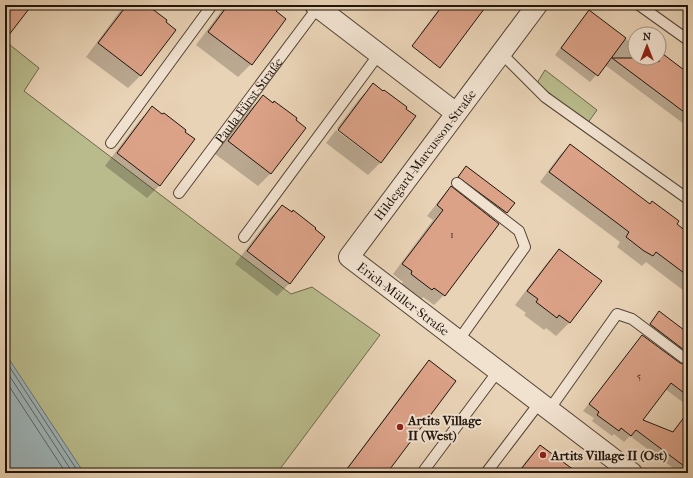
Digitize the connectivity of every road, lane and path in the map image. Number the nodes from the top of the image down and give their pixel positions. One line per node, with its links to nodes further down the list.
1 (212, 5): 9 (lane)
2 (537, 5): 6 (street, Hildegard-Marcusson-Straße)
3 (639, 5): 5 (lane)
4 (317, 6): 7 (street, Paula-Fürst-Straße); 11 (lane, Paula-Fürst-Straße)
5 (688, 40)
6 (501, 53): 8 (street, Hildegard-Marcusson-Straße); 12 (lane)
7 (379, 54): 8 (street, Paula-Fürst-Straße); 13 (lane)
8 (456, 113): 14 (street, Hildegard-Marcusson-Straße)
9 (111, 143)
10 (457, 183): 15 (lane, Erich-Müller-Straße)
11 (179, 193)
12 (688, 199)
13 (244, 237)
14 (349, 257): 15 (street, Erich-Müller-Straße)
15 (458, 340): 17 (street, Erich-Müller-Straße)
16 (684, 358): 18 (lane)
17 (498, 371): 18 (street, Erich-Müller-Straße); 19 (lane)
18 (544, 406): 20 (lane); 21 (street, Erich-Müller-Straße)
19 (422, 473)
20 (486, 473)
21 (632, 473)

